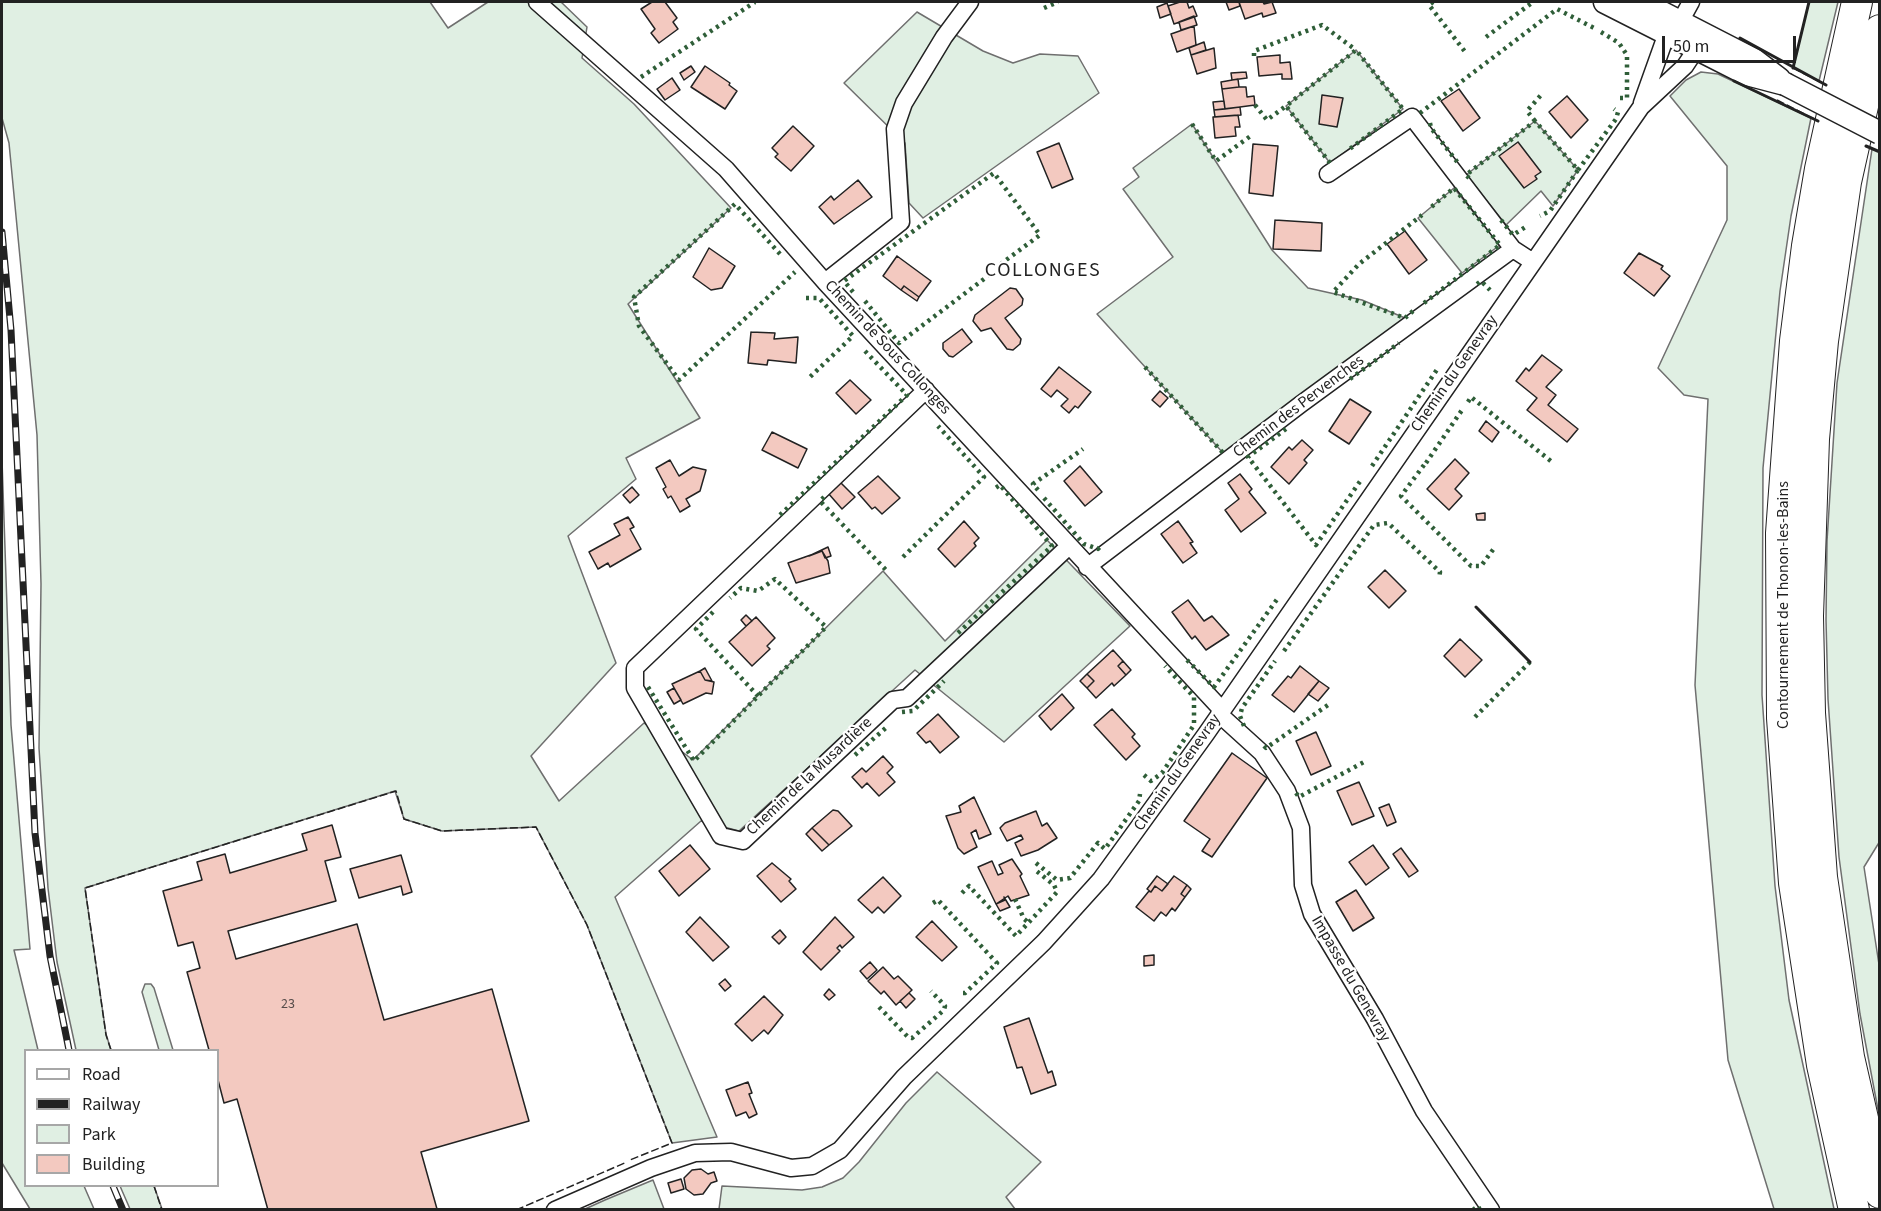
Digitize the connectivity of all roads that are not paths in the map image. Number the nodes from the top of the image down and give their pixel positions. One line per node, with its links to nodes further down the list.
1 (537, 2): 15 (street, Chemin de Sous Collonges)
2 (970, 2): 15 (street)
3 (1605, 2): 7 (main road)
4 (1641, 2): 7 (main road)
5 (1691, 2): 7 (street, Chemin du Genevray)
6 (1857, 2): 23 (highway, Contournement de Thonon-les-Bains)
7 (1674, 27): 9 (main road); 10 (street, Chemin du Genevray)
8 (1880, 30): 20 (highway, Contournement de Thonon-les-Bains)
9 (1701, 41): 10 (street, Chemin du Genevray); 11 (main road, bridge)
10 (1641, 107): 14 (street, Chemin du Genevray)
11 (1880, 133)
12 (1328, 174): 13 (street)
13 (1513, 249): 14 (street); 18 (street, Chemin des Pervenches)
14 (1533, 262): 19 (street, Chemin du Genevray)
15 (825, 282): 16 (street, Chemin de Sous Collonges)
16 (926, 390): 17 (street, Chemin de Sous Collonges); 17 (street, Chemin de la Musardière)
17 (1068, 547): 18 (street, Chemin de Sous Collonges)
18 (1087, 567): 19 (street, Chemin de Sous Collonges)
19 (1220, 712): 21 (street, Chemin du Genevray); 22 (street, Impasse du Genevray)
20 (1880, 1193)
21 (555, 1209)
22 (1491, 1209)
23 (1854, 1209)

